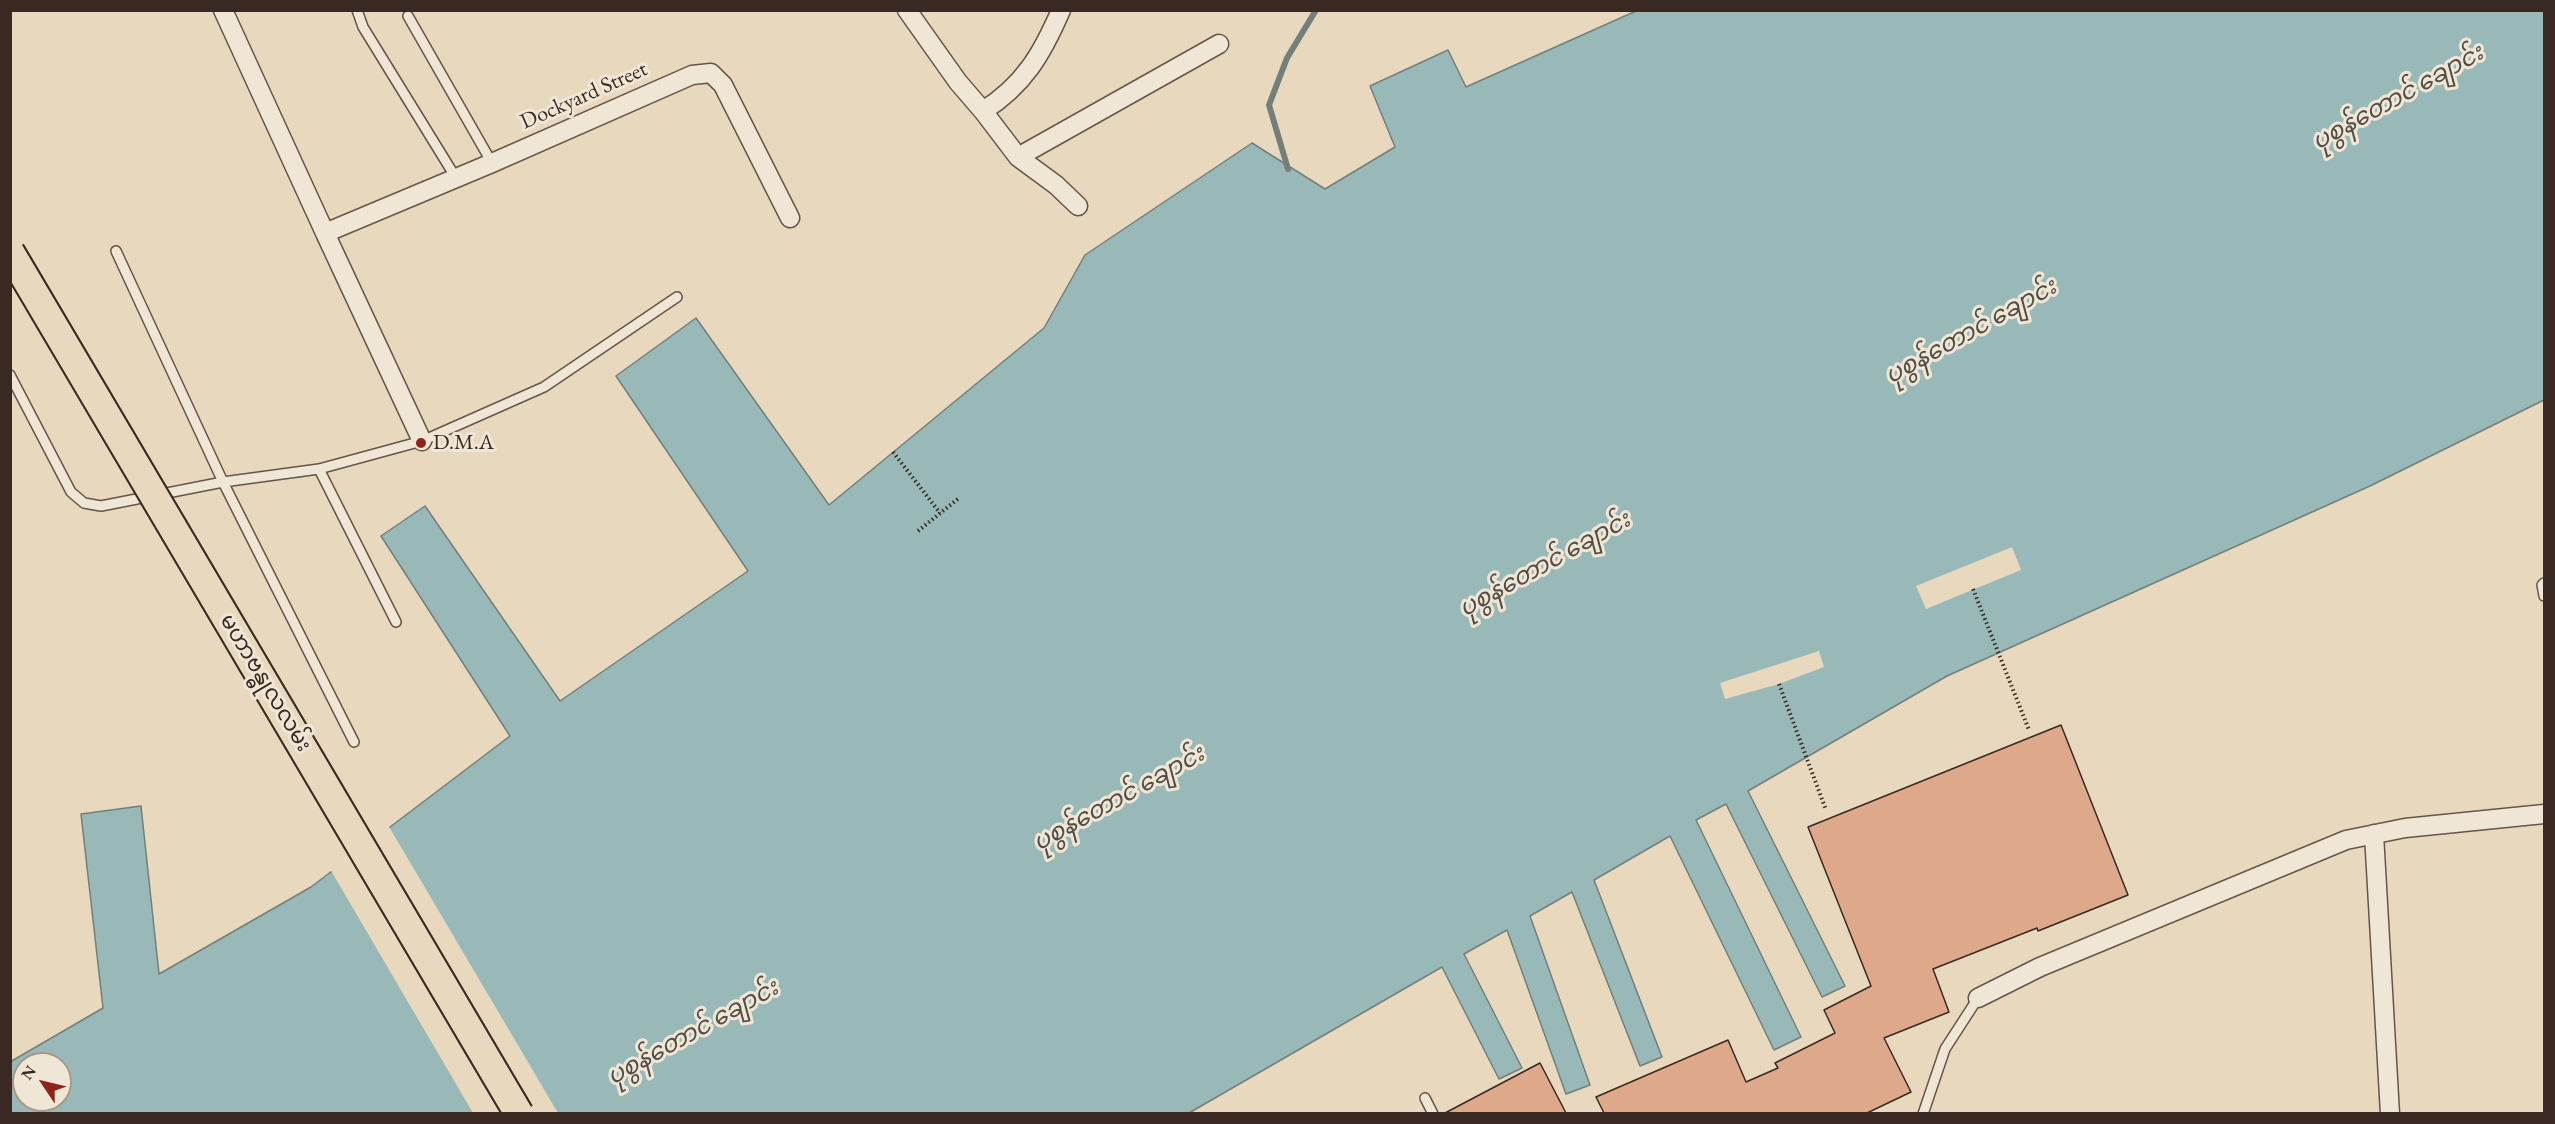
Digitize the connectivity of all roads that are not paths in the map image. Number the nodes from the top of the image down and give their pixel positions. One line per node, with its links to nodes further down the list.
1 (223, 10): 13 (street)
2 (357, 10): 10 (lane)
3 (907, 10): 7 (street)
4 (1061, 10): 7 (street)
5 (408, 16): 9 (lane)
6 (1219, 44): 8 (street)
7 (983, 111): 8 (street)
8 (1018, 157): 11 (street)
9 (492, 163): 10 (street, Dockyard Street); 12 (street, Dockyard Street)
10 (456, 178): 13 (street, Dockyard Street)
11 (1078, 206)
12 (790, 218)
13 (325, 233): 18 (street)
14 (116, 251): 20 (lane)
15 (10, 252): 29 (main road, မဟာဗန္ဓုလလမ်း, bridge)
16 (677, 297): 18 (lane)
17 (10, 375): 20 (lane)
18 (422, 441): 19 (lane)
19 (319, 469): 20 (lane); 23 (lane)
20 (223, 482): 24 (lane)
21 (2544, 583): 22 (lane)
22 (2544, 596)
23 (396, 622)
24 (354, 742)
25 (2544, 814): 26 (street)
26 (2374, 834): 27 (street); 32 (street)
27 (1978, 998): 31 (lane)
28 (1425, 1098): 30 (lane)
29 (519, 1113)
30 (1433, 1113)
31 (1923, 1113)
32 (2390, 1113)

